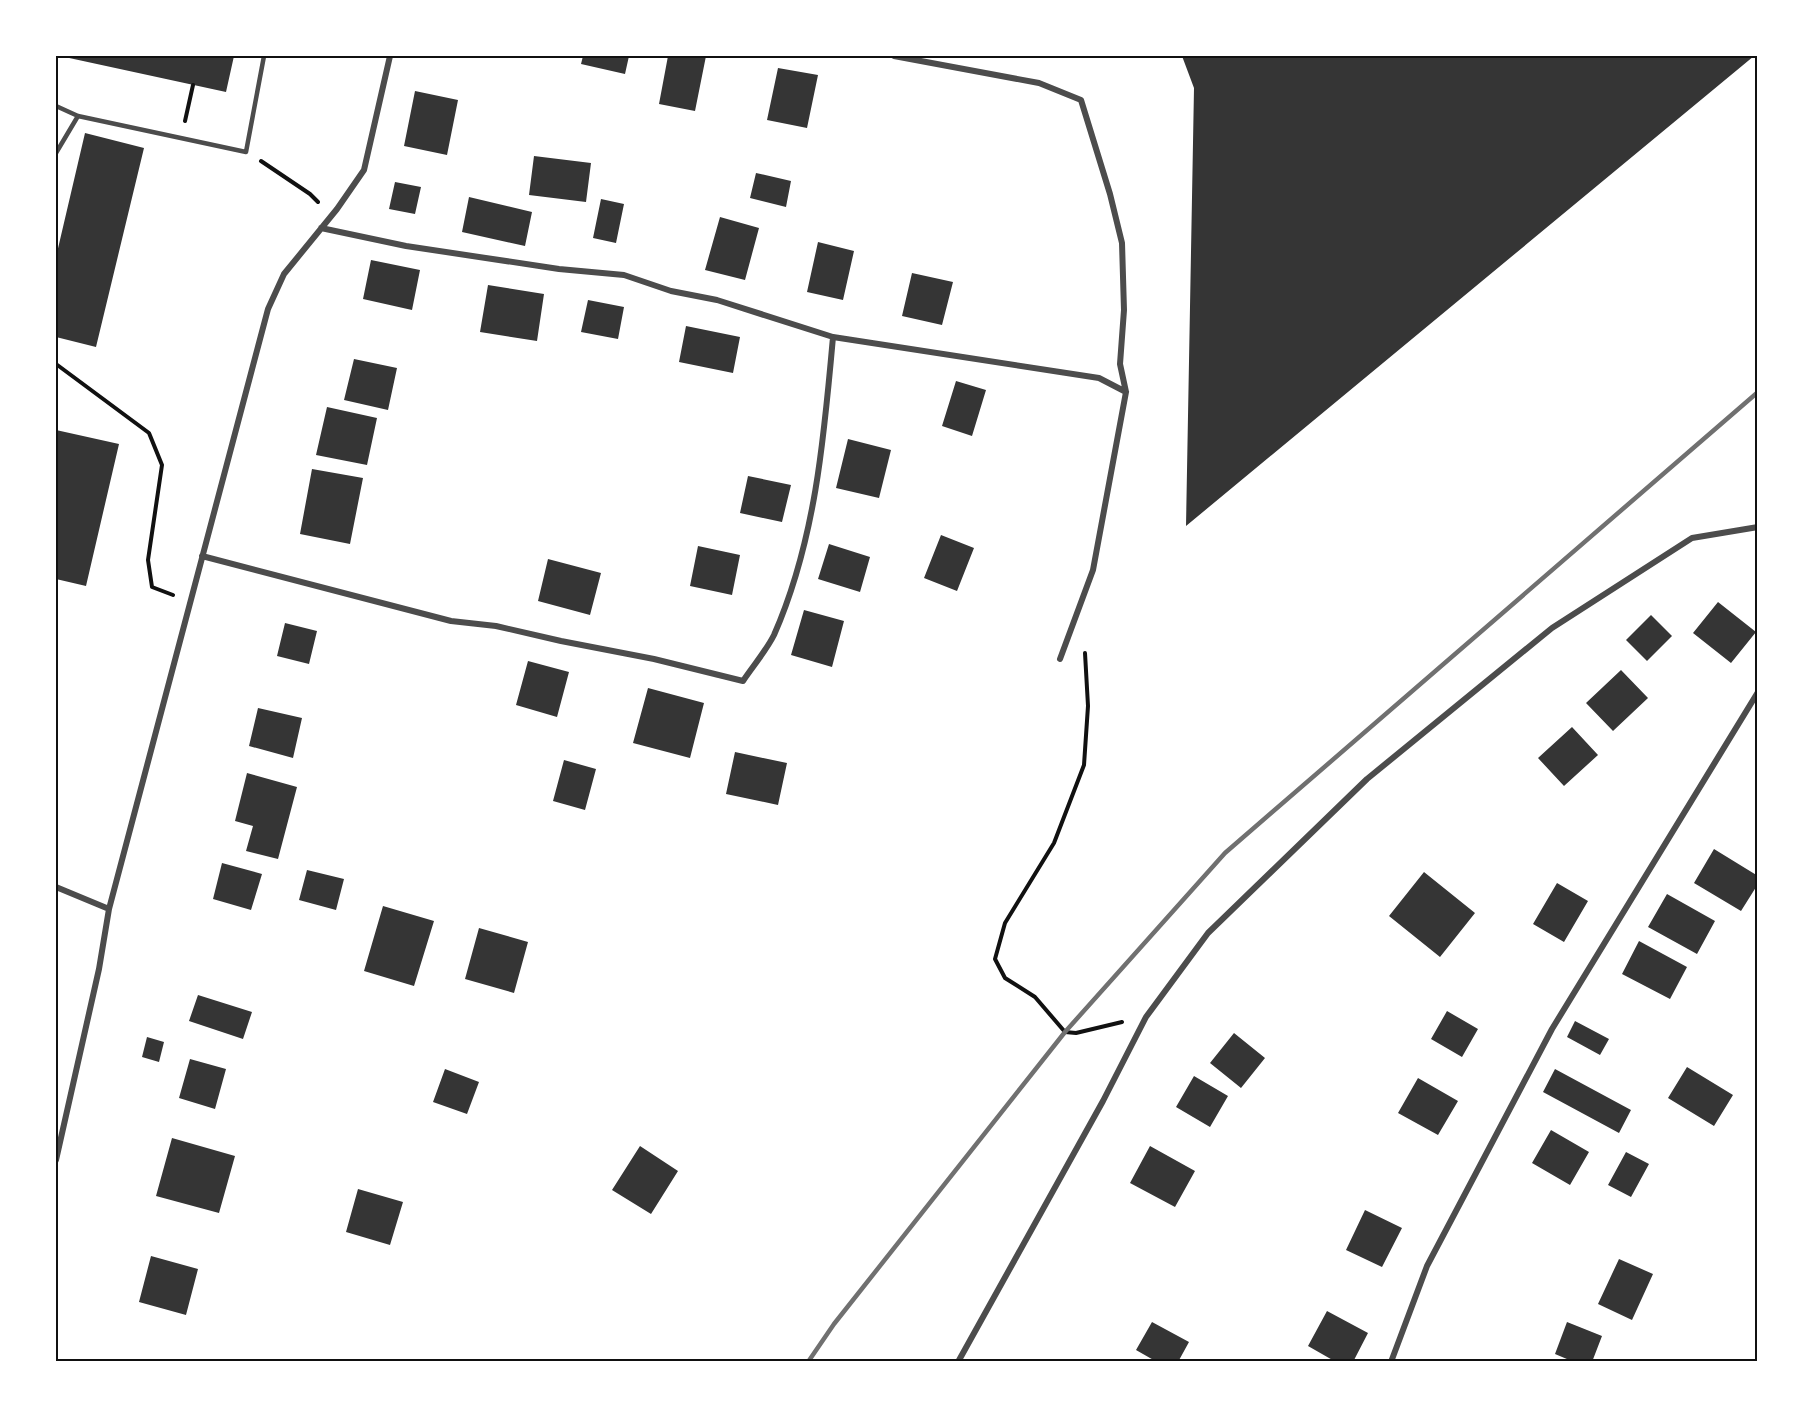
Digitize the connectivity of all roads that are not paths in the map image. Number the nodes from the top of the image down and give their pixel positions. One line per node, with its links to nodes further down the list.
1 (264, 56): 5 (lane)
2 (390, 56): 7 (street)
3 (894, 56): 9 (street)
4 (56, 106): 5 (lane)
5 (78, 116): 6 (lane)
6 (56, 153)
7 (321, 228): 8 (street); 11 (street)
8 (833, 337): 9 (street); 11 (street)
9 (1126, 392): 12 (street)
10 (1758, 527): 17 (street)
11 (202, 556): 15 (street)
12 (1060, 659)
13 (1758, 692): 18 (street)
14 (56, 887): 15 (street)
15 (109, 909): 16 (street)
16 (56, 1160)
17 (957, 1362)
18 (1391, 1362)

